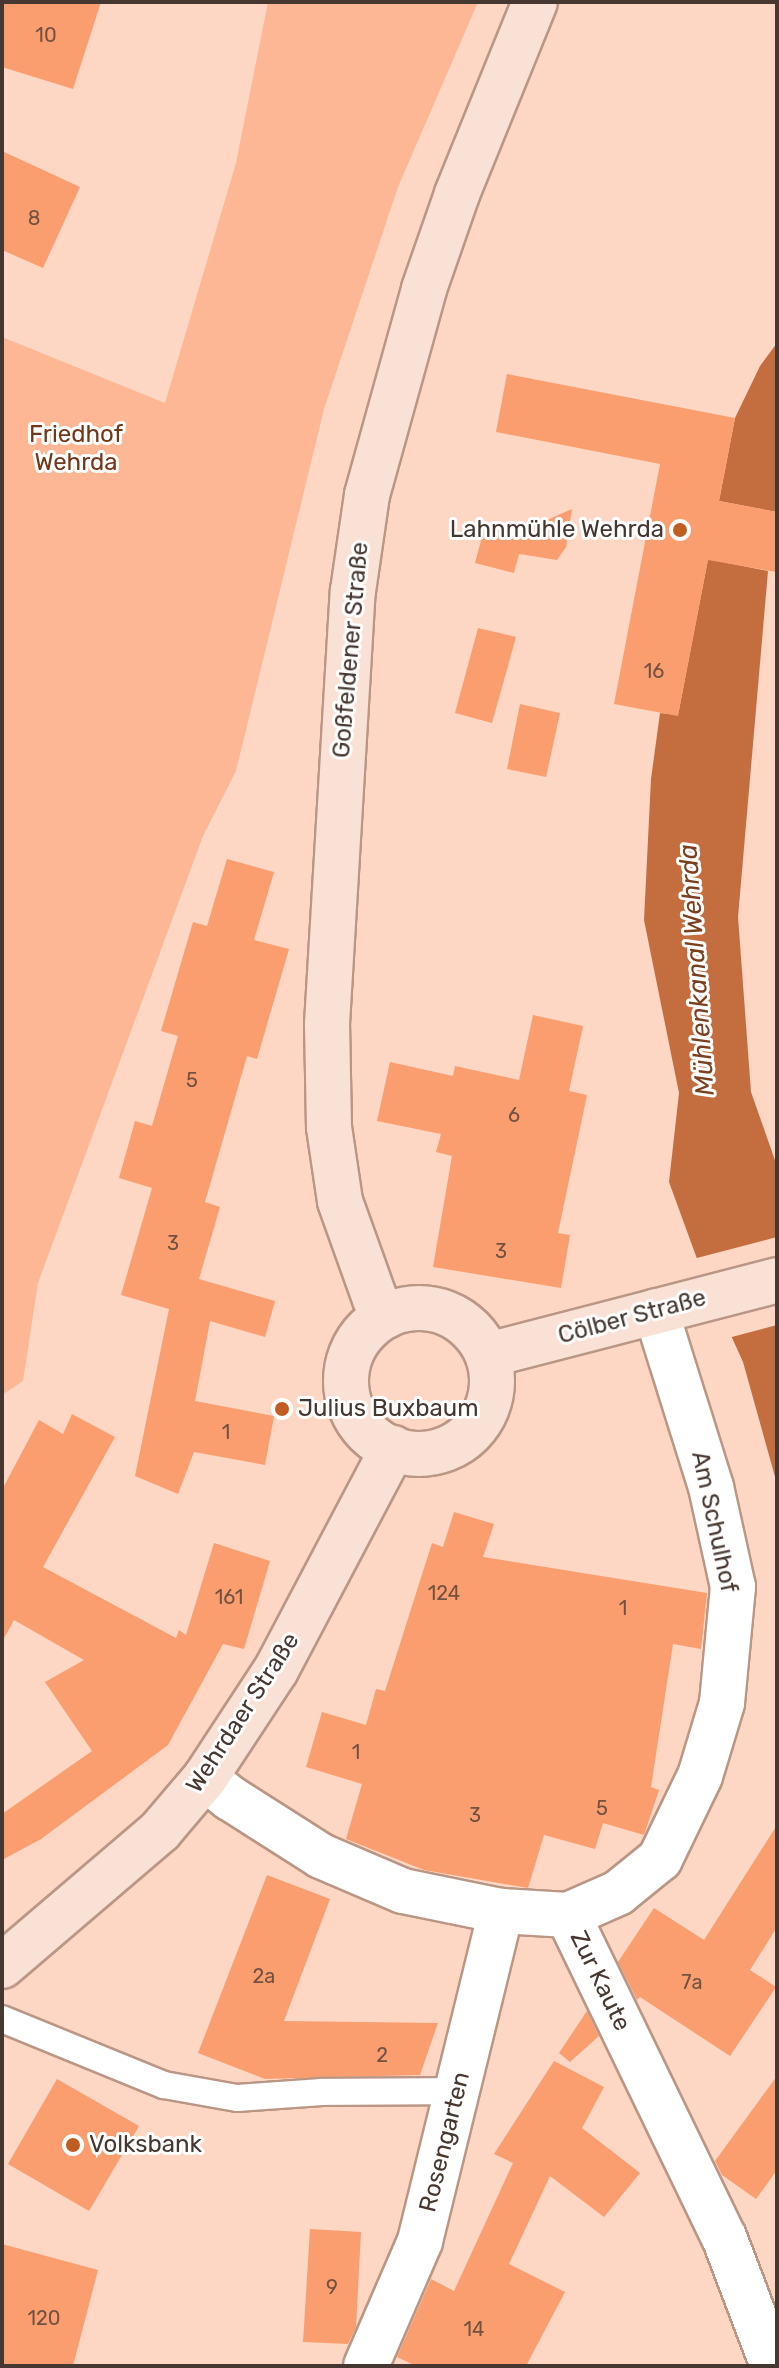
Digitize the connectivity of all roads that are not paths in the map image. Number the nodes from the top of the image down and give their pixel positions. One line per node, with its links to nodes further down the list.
1 (535, 2): 4 (main road, Goßfeldener Straße)
2 (777, 1280): 3 (main road, Cölber Straße)
3 (674, 1306): 5 (main road, Cölber Straße); 9 (street, Am Schulhof)
4 (386, 1316): 5 (main road); 6 (main road)
5 (488, 1355): 6 (main road)
6 (393, 1448): 7 (main road, Wehrdaer Straße)
7 (205, 1778): 8 (street, Zur Kaute); 10 (main road, Wehrdaer Straße)
8 (501, 1911): 9 (street, Zur Kaute); 12 (street, Rosengarten)
9 (568, 1915): 14 (street, Zur Kaute)
10 (2, 1966)
11 (2, 2019): 12 (lane)
12 (459, 2091): 13 (street, Rosengarten)
13 (366, 2366)
14 (773, 2366)

